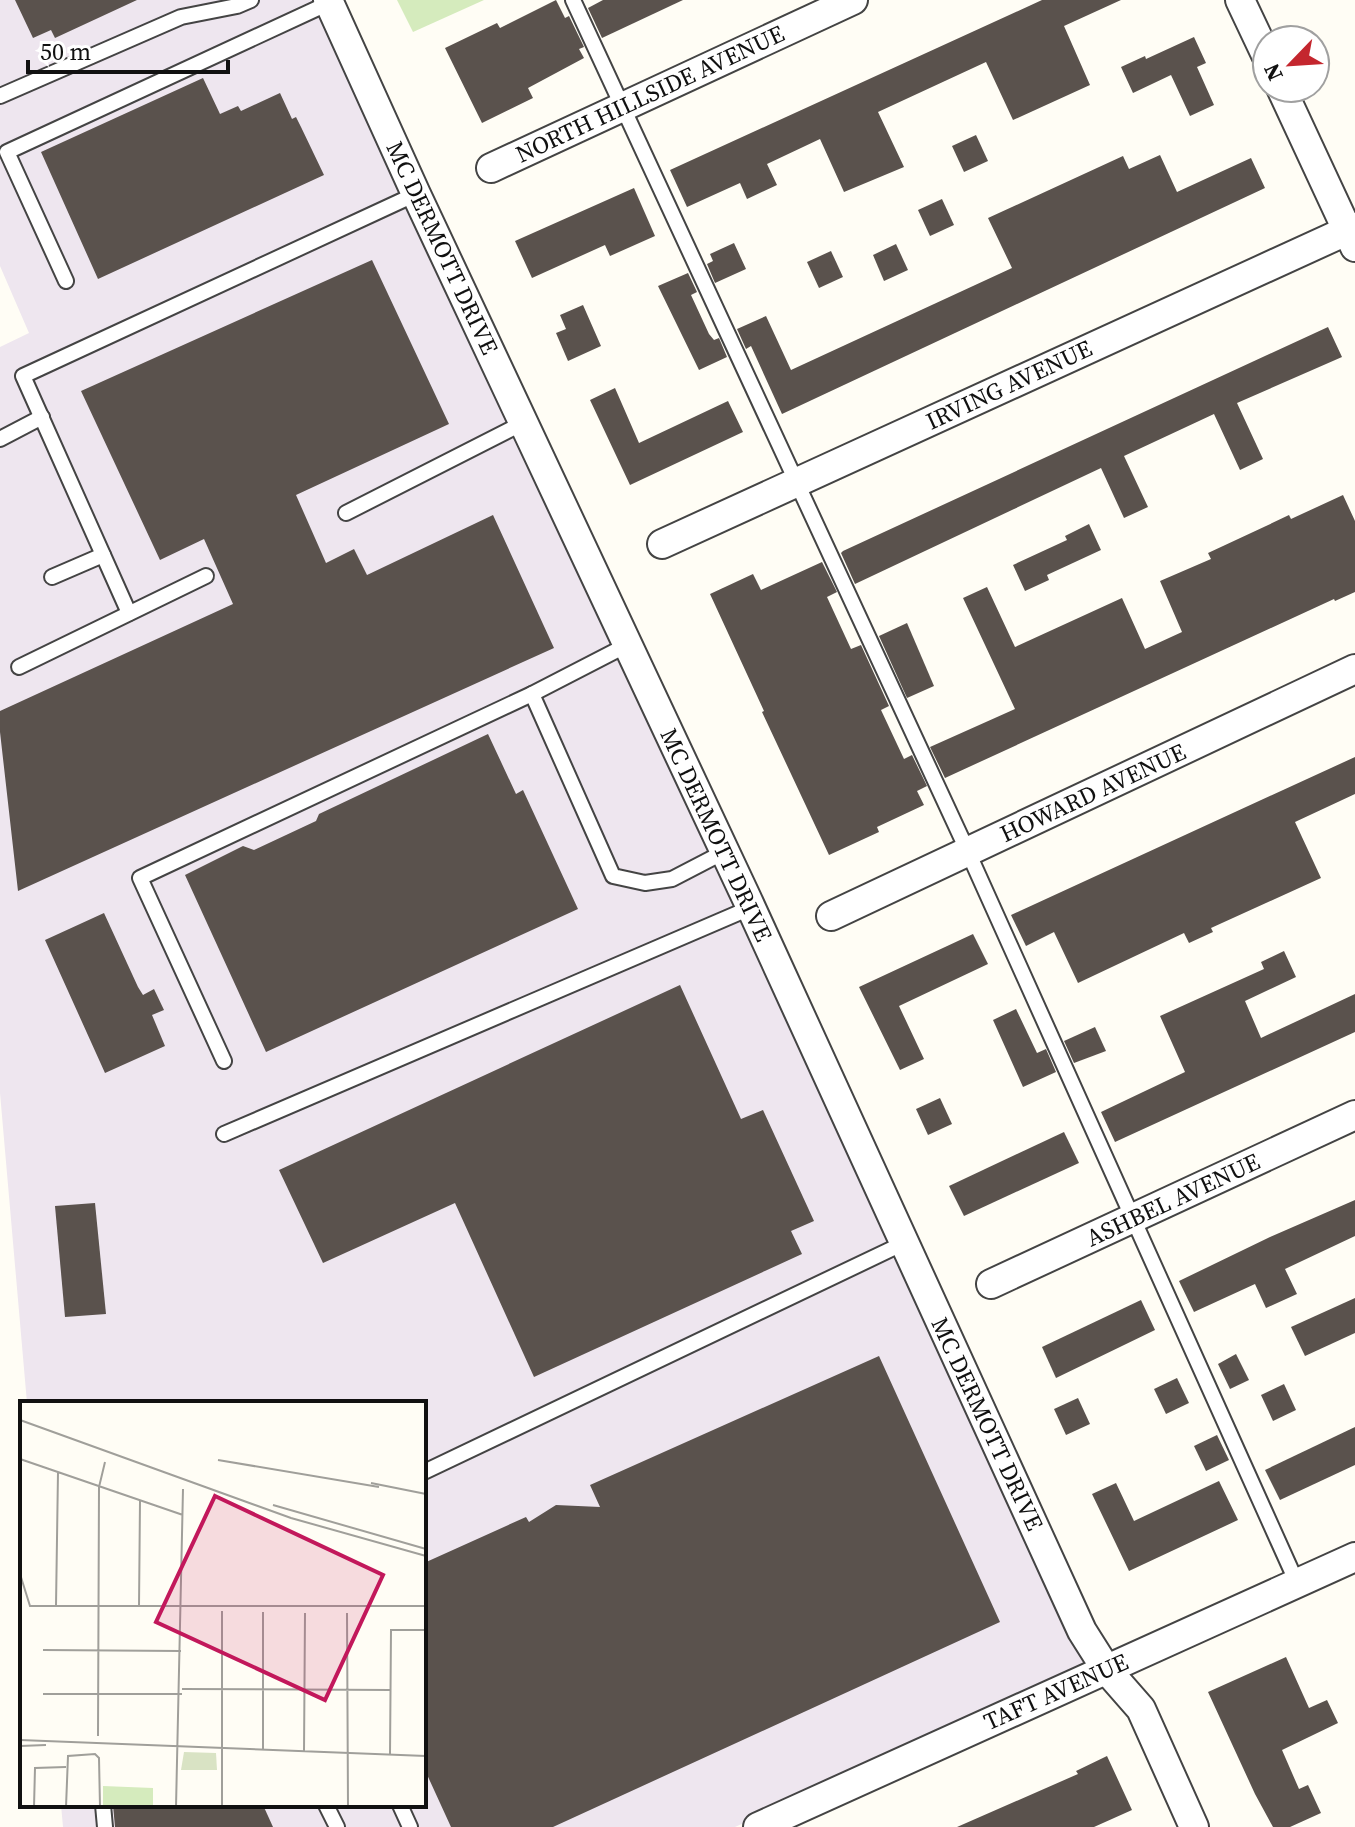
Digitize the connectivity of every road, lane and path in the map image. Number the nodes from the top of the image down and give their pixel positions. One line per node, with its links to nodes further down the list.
1 (573, 0): 9 (lane)
2 (853, 0): 9 (street, NORTH HILLSIDE AVENUE)
3 (1240, 0): 6 (street)
4 (329, 2): 11 (street, MC DERMOTT DRIVE); 13 (lane)
5 (244, 3): 7 (lane)
6 (1251, 24)
7 (0, 96)
8 (1289, 104): 12 (street)
9 (622, 107): 10 (street, NORTH HILLSIDE AVENUE); 17 (lane)
10 (491, 168)
11 (416, 194): 14 (lane); 15 (street, MC DERMOTT DRIVE)
12 (1352, 235): 17 (street, IRVING AVENUE)
13 (66, 281)
14 (42, 417): 16 (lane); 20 (lane)
15 (523, 423): 18 (lane); 24 (street, MC DERMOTT DRIVE)
16 (0, 439)
17 (797, 482): 19 (street, IRVING AVENUE); 29 (lane)
18 (346, 513)
19 (662, 544)
20 (103, 555): 22 (lane); 23 (lane)
21 (206, 576): 23 (lane)
22 (52, 577)
23 (129, 613): 25 (lane)
24 (627, 645): 27 (lane); 28 (street, MC DERMOTT DRIVE)
25 (19, 667)
26 (1355, 669): 29 (street, HOWARD AVENUE)
27 (532, 694): 28 (lane); 32 (lane)
28 (724, 852): 30 (street, MC DERMOTT DRIVE)
29 (968, 852): 31 (street, HOWARD AVENUE); 35 (lane)
30 (750, 908): 34 (lane); 36 (street, MC DERMOTT DRIVE)
31 (831, 916)
32 (224, 1061)
33 (1355, 1115): 35 (street, ASHBEL AVENUE)
34 (224, 1134)
35 (1134, 1217): 37 (street, ASHBEL AVENUE); 40 (lane)
36 (904, 1243): 38 (lane); 41 (street, MC DERMOTT DRIVE)
37 (991, 1284)
38 (426, 1471)
39 (1355, 1557): 40 (street, TAFT AVENUE)
40 (1297, 1583): 41 (street, TAFT AVENUE)
41 (1106, 1669): 48 (street, TAFT AVENUE); 49 (street, MC DERMOTT DRIVE)
42 (103, 1807): 45 (lane)
43 (327, 1807): 46 (lane)
44 (401, 1807): 47 (lane)
45 (105, 1827)
46 (337, 1827)
47 (410, 1827)
48 (758, 1827)
49 (1194, 1827)

